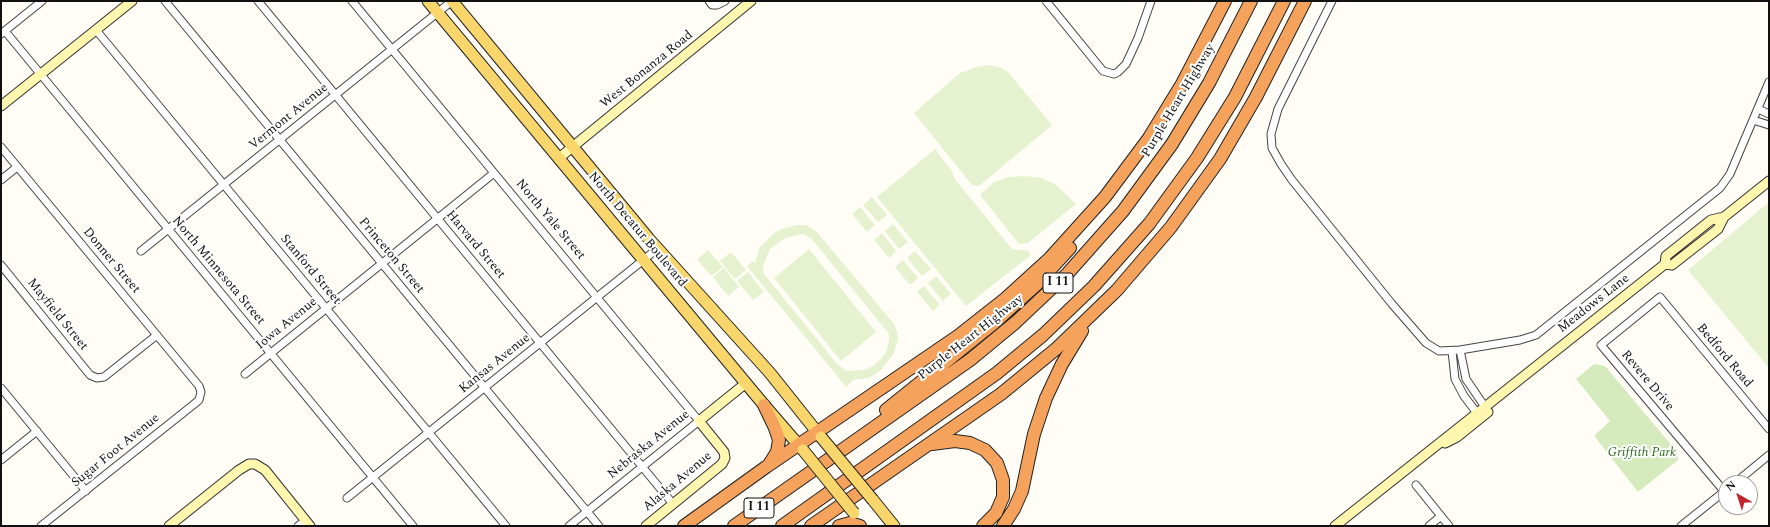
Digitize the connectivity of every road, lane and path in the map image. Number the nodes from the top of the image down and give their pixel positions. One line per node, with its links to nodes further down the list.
1 (42, 1): 20 (street)
2 (132, 1): 19 (street)
3 (165, 1): 30 (street, Princeton Street)
4 (258, 1): 24 (street, Harvard Street)
5 (352, 1): 21 (street, North Yale Street)
6 (428, 1): 18 (main road, North Decatur Boulevard)
7 (452, 1): 18 (street, Vermont Avenue); 32 (main road, North Decatur Boulevard)
8 (709, 1): 9 (street)
9 (725, 1)
10 (751, 1): 32 (street, West Bonanza Road)
11 (1046, 1): 12 (street)
12 (1151, 1)
13 (1225, 1): 39 (highway)
14 (1251, 1): 82 (highway, Purple Heart Highway / I 11)
15 (1284, 1): 99 (highway, I 11)
16 (1305, 1): 50 (highway)
17 (1332, 1): 54 (street)
18 (438, 12): 21 (street, Vermont Avenue); 33 (main road, North Decatur Boulevard)
19 (96, 30): 22 (street); 38 (street, Stanford Street)
20 (3, 33): 22 (street, North Minnesota Street)
21 (392, 49): 24 (street, Vermont Avenue); 35 (street, North Yale Street)
22 (40, 75): 25 (street); 41 (street, North Minnesota Street)
23 (1769, 82): 26 (street)
24 (335, 95): 30 (street, Vermont Avenue); 40 (street, Harvard Street)
25 (1, 106)
26 (1758, 109): 27 (street); 28 (street)
27 (1769, 114)
28 (1753, 120): 29 (street); 53 (street)
29 (1769, 125)
30 (280, 140): 38 (street, Vermont Avenue); 45 (street, Princeton Street)
31 (1, 147): 34 (street, Donner Street)
32 (572, 147): 33 (street, West Bonanza Road); 42 (main road, North Decatur Boulevard)
33 (559, 158): 44 (main road, North Decatur Boulevard)
34 (17, 167): 36 (street); 51 (street, Donner Street)
35 (494, 173): 40 (street, Iowa Avenue); 47 (street, North Yale Street)
36 (1, 180)
37 (1769, 181): 56 (street, Meadows Lane)
38 (224, 184): 41 (street, Vermont Avenue); 49 (street, Stanford Street)
39 (1105, 197): 69 (highway); 82 (highway)
40 (438, 219): 45 (street, Iowa Avenue); 52 (street, Harvard Street)
41 (168, 229): 43 (street, Vermont Avenue); 55 (street, North Minnesota Street)
42 (657, 249): 44 (street, Kansas Avenue); 69 (main road, North Decatur Boulevard)
43 (141, 251)
44 (643, 260): 47 (street, Kansas Avenue); 58 (main road, North Decatur Boulevard)
45 (382, 264): 49 (street, Iowa Avenue); 60 (street, Princeton Street)
46 (1, 265): 51 (street, Mayfield Street)
47 (597, 297): 52 (street, Kansas Avenue); 65 (street, North Yale Street)
48 (1660, 297): 66 (street, Bedford Road); 80 (street, Revere Drive)
49 (326, 308): 55 (street, Iowa Avenue); 68 (street, Stanford Street)
50 (1091, 316): 70 (highway); 106 (highway)
51 (157, 335): 61 (street, Donner Street)
52 (540, 343): 60 (street, Kansas Avenue); 76 (street, Harvard Street)
53 (1460, 350): 54 (street); 63 (street)
54 (1452, 351): 64 (street)
55 (271, 353): 57 (street, Iowa Avenue); 79 (street, North Minnesota Street)
56 (1538, 364): 63 (street, Meadows Lane); 72 (street, Meadows Lane)
57 (245, 374)
58 (746, 383): 62 (main road, North Decatur Boulevard); 65 (street, Nebraska Avenue)
59 (1, 388): 67 (street)
60 (484, 388): 68 (street, Kansas Avenue); 87 (street, Princeton Street)
61 (201, 392): 83 (street, Sugar Foot Avenue)
62 (764, 405): 71 (main road, North Decatur Boulevard); 77 (highway)
63 (1485, 407): 64 (street, Meadows Lane)
64 (1477, 413): 72 (street, Meadows Lane)
65 (699, 421): 74 (street, North Yale Street); 76 (street, Nebraska Avenue)
66 (1769, 429)
67 (37, 431): 75 (street); 83 (street)
68 (429, 432): 79 (street, Kansas Avenue); 93 (street, Stanford Street)
69 (820, 434): 71 (highway); 104 (main road, North Decatur Boulevard, bridge)
70 (930, 444): 100 (highway); 105 (highway)
71 (801, 447): 77 (highway); 103 (main road, North Decatur Boulevard, bridge)
72 (1433, 448): 107 (street, Meadows Lane)
73 (1769, 455): 78 (street)
74 (725, 458): 86 (street, Alaska Avenue)
75 (1, 460)
76 (642, 467): 86 (street, Harvard Street); 87 (street, Nebraska Avenue)
77 (766, 467): 97 (highway)
78 (1745, 475)
79 (373, 477): 85 (street, Kansas Avenue); 92 (street, North Minnesota Street)
80 (1718, 483)
81 (1416, 485): 88 (street)
82 (785, 490): 98 (highway, Purple Heart Highway / I 11)
83 (86, 491): 90 (street, Sugar Foot Avenue)
84 (1718, 496): 110 (street)
85 (347, 498)
86 (673, 504): 96 (street, Alaska Avenue)
87 (587, 511): 94 (street, Nebraska Avenue); 95 (street, Princeton Street)
88 (1441, 516): 108 (street); 109 (street)
89 (305, 524): 91 (street)
90 (42, 526)
91 (169, 526)
92 (413, 526)
93 (506, 526)
94 (569, 526)
95 (599, 526)
96 (646, 526)
97 (684, 526)
98 (734, 526)
99 (782, 526)
100 (811, 526)
101 (839, 526): 102 (highway)
102 (860, 526)
103 (864, 526)
104 (894, 526)
105 (983, 526)
106 (1003, 526)
107 (1335, 526)
108 (1429, 526)
109 (1449, 526)
110 (1680, 526)

